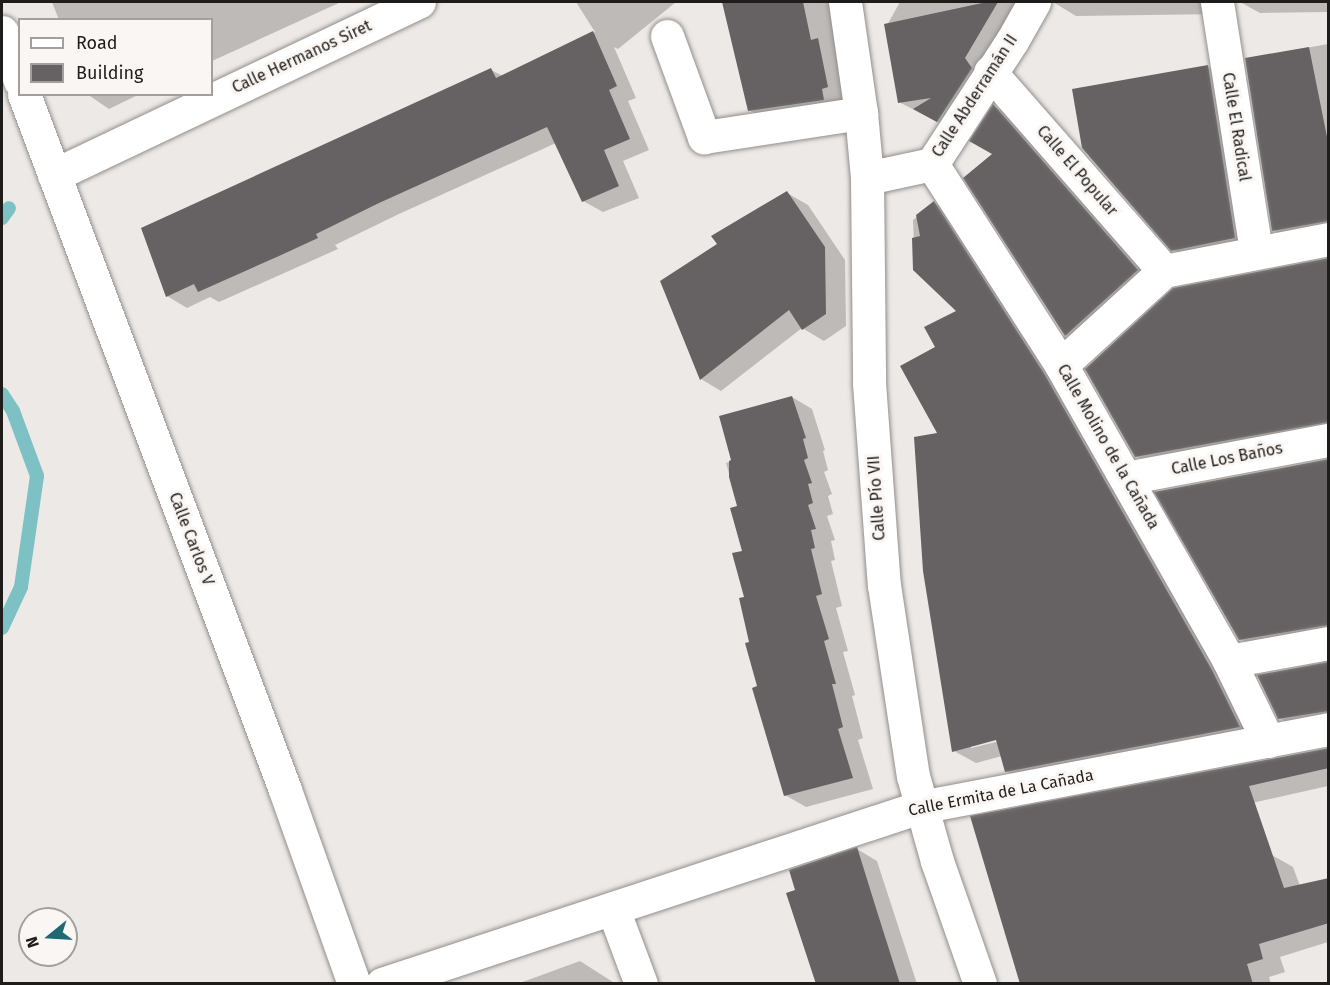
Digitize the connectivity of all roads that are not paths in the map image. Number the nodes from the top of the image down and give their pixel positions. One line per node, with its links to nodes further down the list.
1 (419, 2): 12 (street, Calle Hermanos Siret)
2 (845, 2): 10 (street, Calle Pío VII)
3 (1034, 2): 7 (street, Calle Abderramán II)
4 (1217, 2): 15 (street, Calle El Radical)
5 (2, 32): 8 (street)
6 (667, 36): 10 (street)
7 (990, 72): 11 (street, Calle Abderramán II); 16 (street, Calle El Popular)
8 (18, 76)
9 (25, 96): 12 (street, Calle Carlos V)
10 (861, 112): 13 (street, Calle Pío VII)
11 (932, 164): 13 (street, Calle Abderramán II); 17 (street, Calle Molino de la Cañada)
12 (54, 175): 26 (street, Calle Carlos V)
13 (867, 178): 24 (street, Calle Pío VII)
14 (1329, 239): 15 (street)
15 (1256, 252): 16 (street)
16 (1164, 271): 17 (street)
17 (1061, 365): 19 (street, Calle Molino de la Cañada)
18 (1329, 440): 19 (street, Calle Los Baños)
19 (1126, 478): 21 (street, Calle Molino de la Cañada)
20 (1329, 643): 21 (street)
21 (1229, 661): 23 (street, Calle Molino de la Cañada)
22 (1329, 729): 23 (street, Calle Ermita de La Cañada)
23 (1268, 741): 24 (street, Calle Ermita de La Cañada)
24 (920, 807): 25 (street, Calle Ermita de La Cañada); 29 (street, Calle Pío VII)
25 (613, 909): 27 (street, Calle Ermita de La Cañada); 28 (street)
26 (354, 984)
27 (382, 984)
28 (641, 984)
29 (980, 984)

